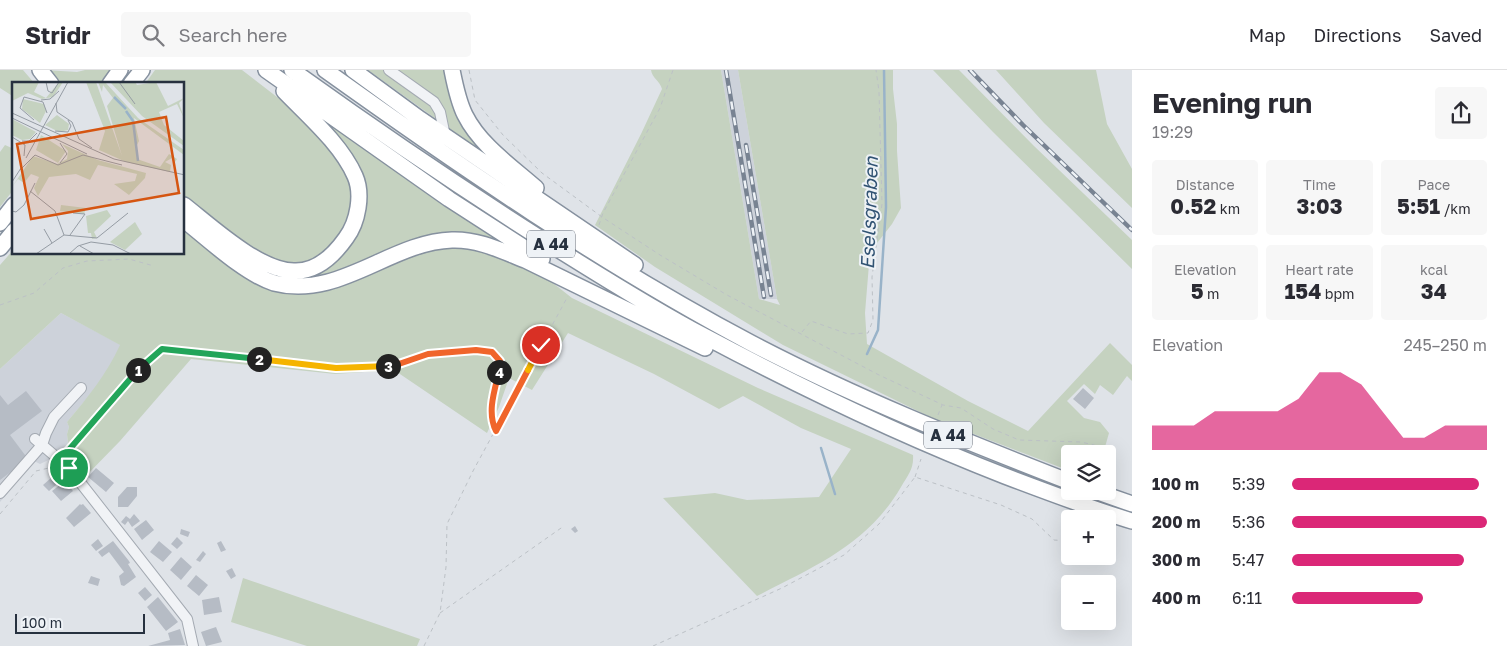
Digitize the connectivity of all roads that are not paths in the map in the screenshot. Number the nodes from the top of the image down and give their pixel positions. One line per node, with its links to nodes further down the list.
1 (40, 70): 10 (highway)
2 (120, 70): 11 (highway)
3 (142, 70): 12 (highway); 13 (highway)
4 (265, 70): 15 (highway); 24 (highway)
5 (292, 70): 27 (highway, A 44)
6 (325, 70): 25 (highway, A 44)
7 (353, 70): 14 (highway)
8 (390, 70): 14 (street)
9 (452, 70): 19 (highway)
10 (49, 82)
11 (111, 82)
12 (133, 82)
13 (137, 82)
14 (445, 136): 19 (highway)
15 (185, 206)
16 (12, 207): 18 (highway)
17 (185, 221): 24 (highway)
18 (0, 223)
19 (593, 230): 25 (highway)
20 (12, 233): 22 (highway)
21 (12, 241): 23 (highway)
22 (0, 248)
23 (0, 252)
24 (603, 297): 27 (highway)
25 (829, 382): 29 (highway, A 44)
26 (81, 388): 28 (street)
27 (823, 397): 33 (highway, A 44)
28 (38, 442): 30 (street); 34 (street)
29 (1061, 479)
30 (0, 493)
31 (1116, 498): 32 (highway)
32 (1132, 504)
33 (1132, 521)
34 (193, 646)

